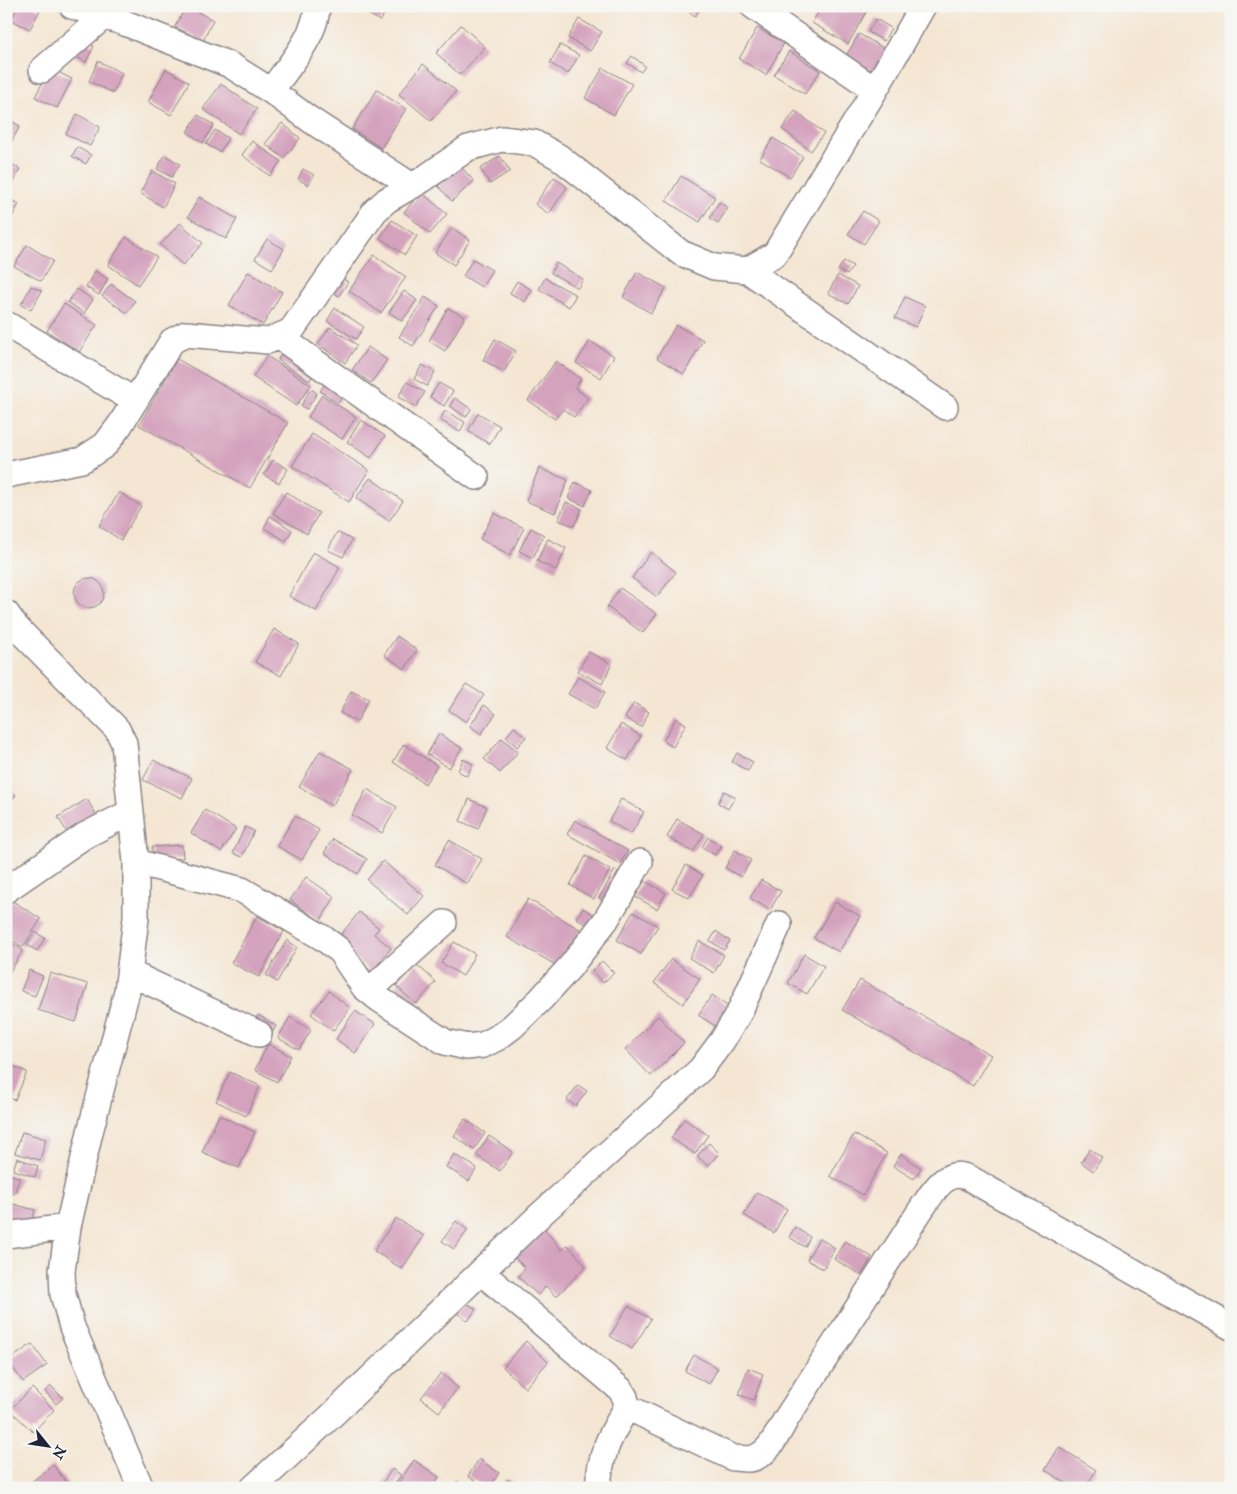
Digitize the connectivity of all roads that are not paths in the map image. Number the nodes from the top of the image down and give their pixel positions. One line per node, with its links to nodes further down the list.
1 (72, 6): 5 (street)
2 (316, 6): 8 (street)
3 (753, 6): 7 (street)
4 (923, 6): 7 (street)
5 (103, 17): 6 (street); 8 (street)
6 (42, 70)
7 (875, 90): 10 (street)
8 (271, 91): 9 (street)
9 (412, 186): 10 (street); 12 (street)
10 (747, 270): 14 (street)
11 (6, 324): 13 (street)
12 (280, 337): 13 (street); 16 (street)
13 (135, 400): 15 (street)
14 (945, 407)
15 (6, 475)
16 (476, 478)
17 (6, 612): 18 (street)
18 (130, 812): 19 (street); 21 (street)
19 (136, 862): 24 (street); 25 (street)
20 (640, 862): 25 (street)
21 (6, 890)
22 (444, 924): 25 (street)
23 (779, 924): 29 (street)
24 (130, 973): 26 (street); 27 (street)
25 (369, 991)
26 (259, 1034)
27 (68, 1227): 28 (street); 32 (street)
28 (6, 1234)
29 (481, 1272): 31 (street); 33 (street)
30 (1231, 1327): 31 (street)
31 (627, 1407): 34 (street)
32 (140, 1488)
33 (253, 1488)
34 (598, 1488)

